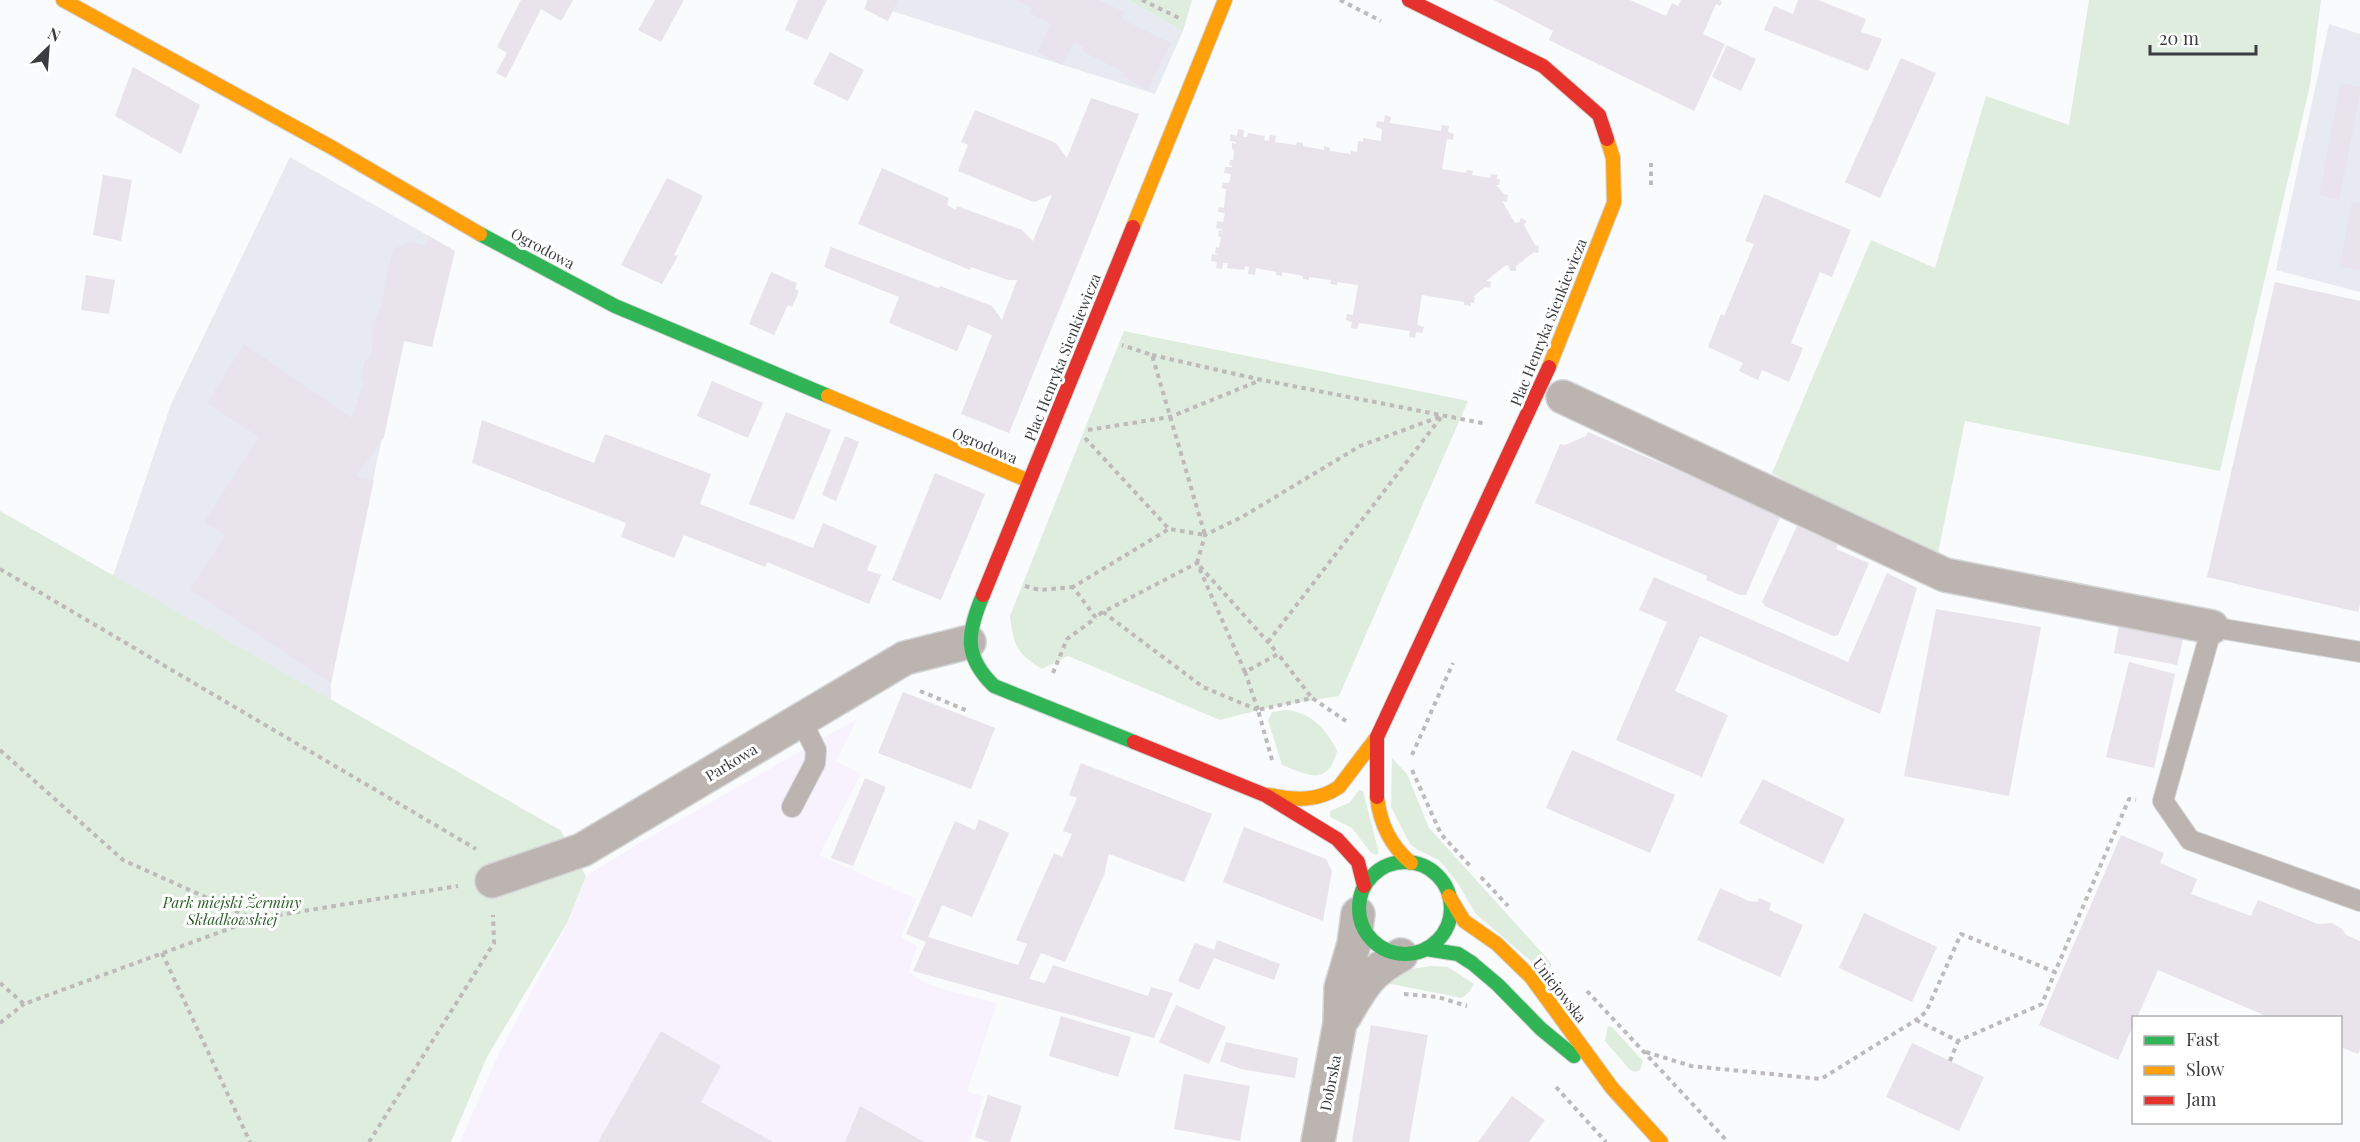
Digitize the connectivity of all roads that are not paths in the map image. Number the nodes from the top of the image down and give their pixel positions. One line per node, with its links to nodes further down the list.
1 (63, 0): 5 (street, Ogrodowa)
2 (1225, 0): 5 (street, Plac Henryka Sienkiewicza)
3 (1409, 0): 10 (street, Plac Henryka Sienkiewicza)
4 (1563, 397): 6 (street)
5 (1029, 481): 7 (street, Plac Henryka Sienkiewicza)
6 (2212, 627): 8 (lane); 17 (lane)
7 (969, 642): 9 (street, Parkowa); 11 (street, Plac Henryka Sienkiewicza)
8 (2360, 652)
9 (801, 720): 12 (lane); 14 (street, Parkowa)
10 (1377, 737): 11 (street, Plac Henryka Sienkiewicza); 13 (street, Plac Henryka Sienkiewicza)
11 (1265, 795): 16 (street, Plac Henryka Sienkiewicza)
12 (792, 807)
13 (1411, 862): 15 (street); 16 (street)
14 (492, 881)
15 (1449, 896): 18 (street); 20 (street, Uniejowska)
16 (1361, 900): 18 (street); 19 (street, Dobrska)
17 (2360, 900)
18 (1414, 952): 19 (street, Dobrska); 20 (street, Uniejowska)
19 (1341, 1023): 21 (street, Dobrska)
20 (1612, 1088): 22 (street, Uniejowska)
21 (1318, 1142)
22 (1661, 1142)

